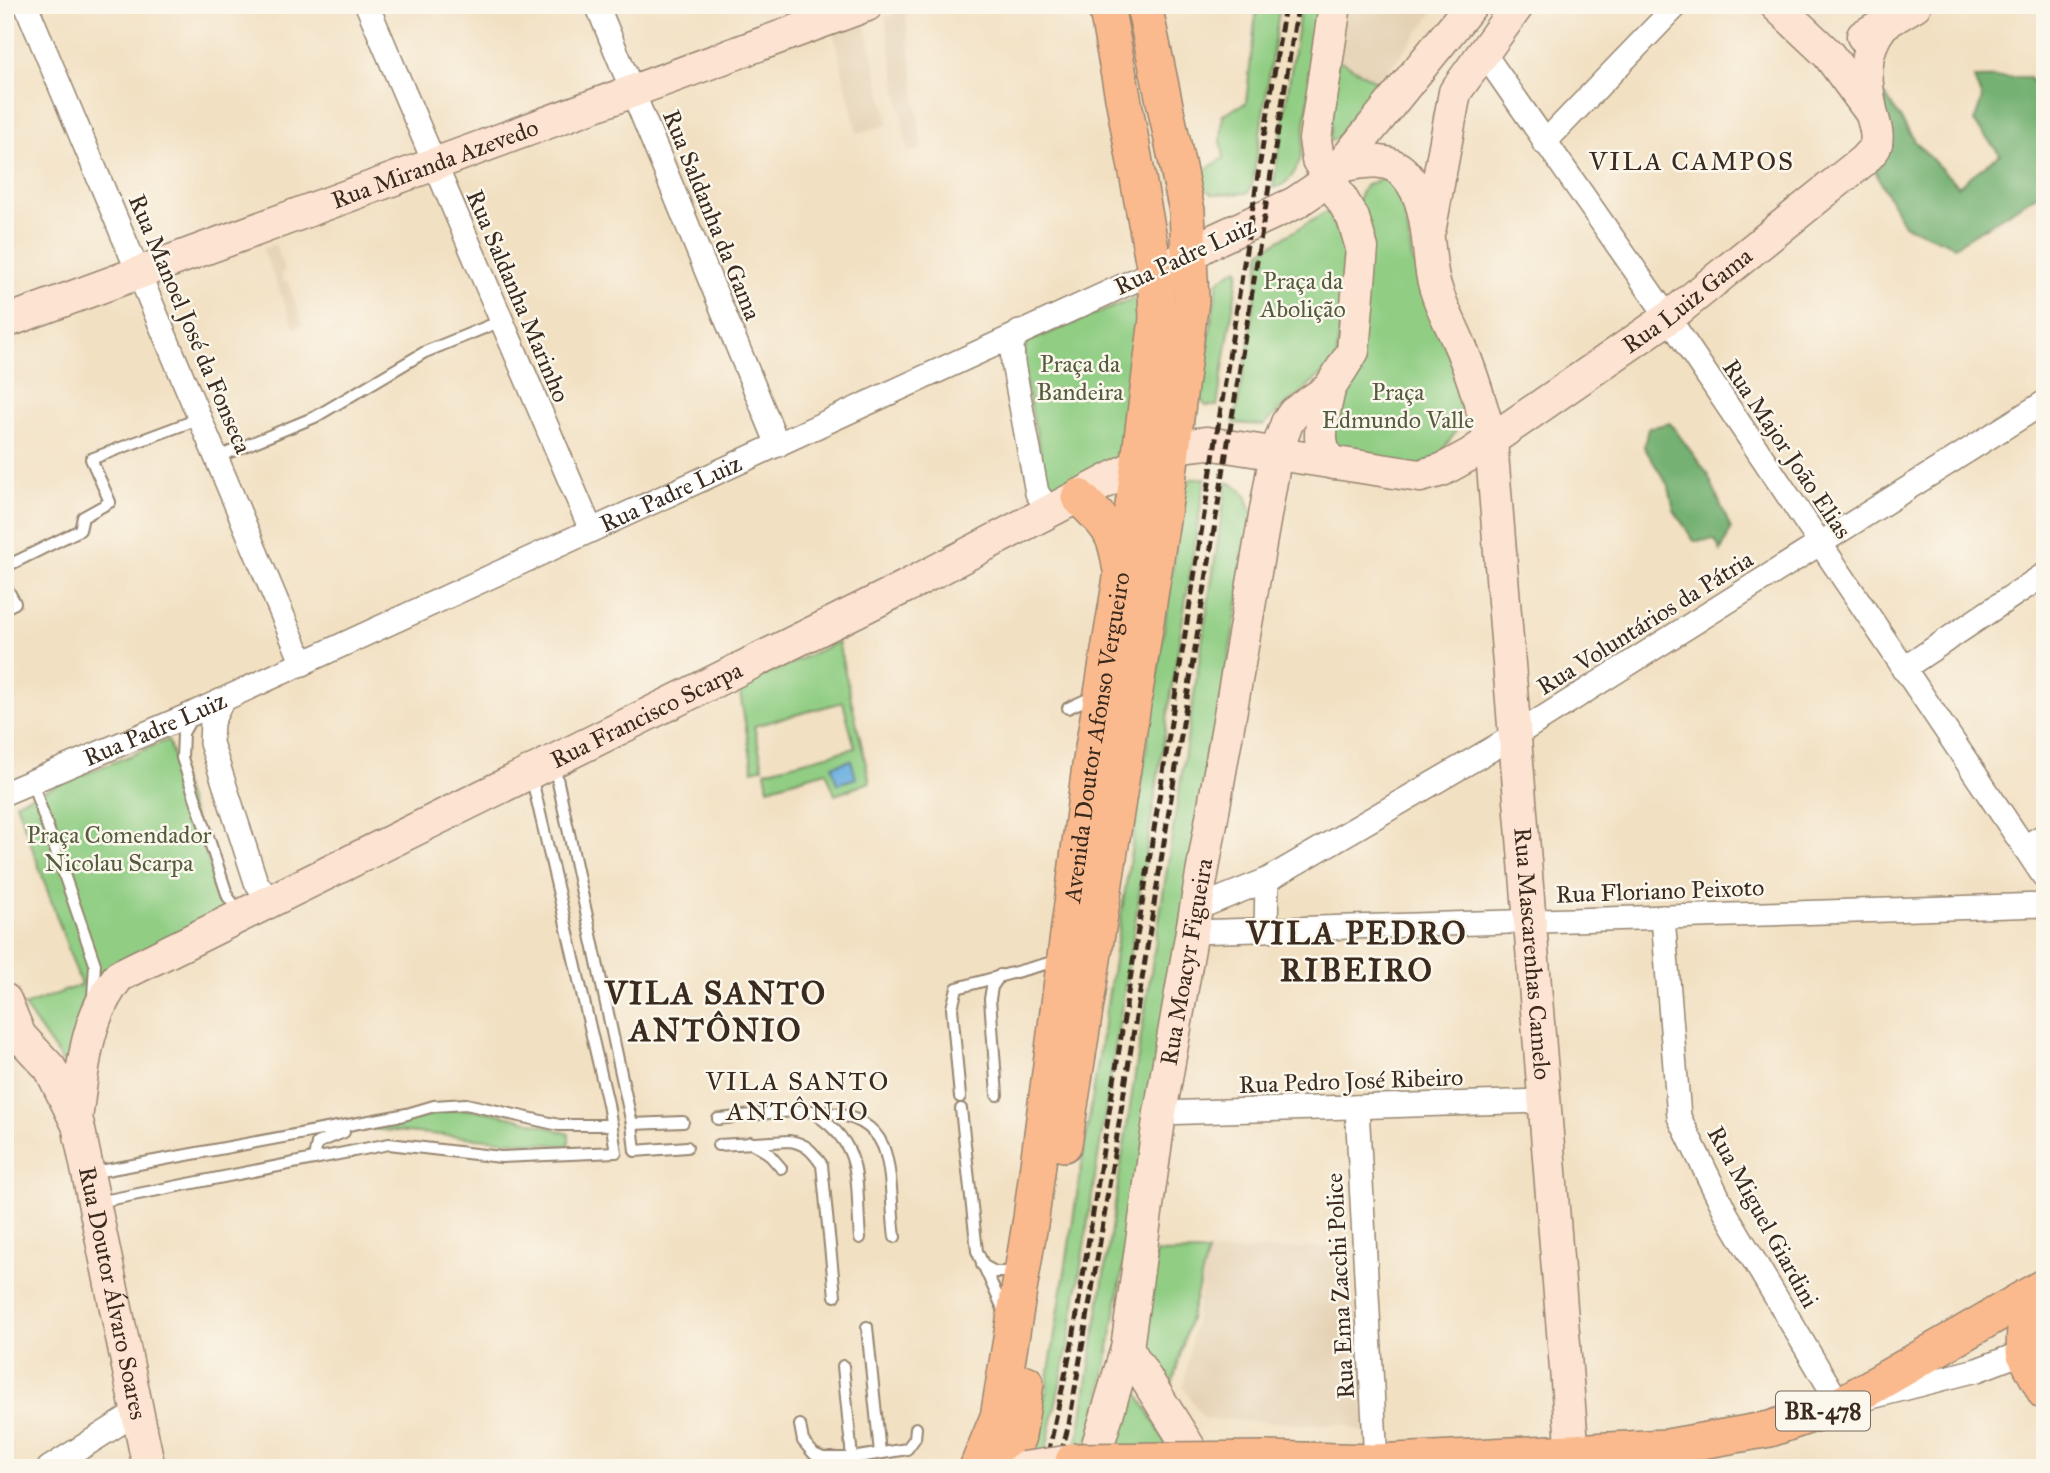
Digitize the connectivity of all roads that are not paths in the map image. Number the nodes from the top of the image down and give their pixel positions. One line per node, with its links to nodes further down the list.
1 (26, 5): 25 (street, Rua Manoel José da Fonseca)
2 (367, 5): 20 (street, Rua Saldanha Marinho)
3 (597, 5): 17 (street, Rua Saldanha da Gama)
4 (1106, 5): 24 (main road, Avenida Doutor Afonso Vergueiro)
5 (1144, 5): 23 (main road, Avenida Doutor Afonso Vergueiro)
6 (1335, 5): 21 (main road)
7 (1471, 5): 21 (main road)
8 (1483, 5): 15 (main road)
9 (1518, 5): 15 (main road)
10 (1677, 5): 19 (street)
11 (1776, 5): 16 (main road)
12 (1915, 5): 14 (main road)
13 (860, 7): 17 (main road, Rua Miranda Azevedo)
14 (1882, 26): 16 (main road); 18 (main road)
15 (1483, 51): 19 (street, Rua Major João Elias); 22 (main road)
16 (1828, 54): 18 (main road)
17 (633, 91): 20 (main road, Rua Miranda Azevedo); 35 (street, Rua Saldanha da Gama)
18 (1872, 115): 26 (main road, Rua Luiz Gama)
19 (1544, 143): 26 (street, Rua Major João Elias)
20 (433, 164): 25 (main road, Rua Miranda Azevedo); 27 (street, Rua Saldanha Marinho)
21 (1337, 181): 22 (main road); 23 (main road, Rua Padre Luiz); 31 (main road)
22 (1429, 235): 30 (main road)
23 (1190, 254): 24 (main road, Rua Padre Luiz); 36 (main road, Avenida Doutor Afonso Vergueiro)
24 (1155, 271): 29 (street, Rua Padre Luiz); 40 (main road, Avenida Doutor Afonso Vergueiro)
25 (141, 274): 28 (main road, Rua Miranda Azevedo); 33 (street, Rua Manoel José da Fonseca)
26 (1668, 318): 34 (main road, Rua Luiz Gama); 44 (street, Rua Major João Elias)
27 (500, 321): 38 (lane); 43 (street, Rua Saldanha Marinho)
28 (5, 322)
29 (1018, 332): 35 (street, Rua Padre Luiz); 42 (street)
30 (1473, 377): 34 (main road); 41 (main road)
31 (1329, 389): 37 (main road); 39 (main road)
32 (2045, 402): 44 (street, Rua Voluntários da Pátria)
33 (201, 418): 38 (street, Rua Manoel José da Fonseca); 45 (lane)
34 (1491, 441): 41 (main road, Rua Luiz Gama); 56 (main road, Rua Mascarenhas Camelo)
35 (778, 445): 43 (street, Rua Padre Luiz)
36 (1172, 447): 37 (main road); 40 (main road, Rua Francisco Scarpa); 70 (main road, Avenida Doutor Afonso Vergueiro)
37 (1276, 453): 39 (main road); 67 (main road, Rua Moacyr Figueira)
38 (218, 457): 50 (street, Rua Manoel José da Fonseca)
39 (1333, 463): 41 (main road)
40 (1138, 464): 42 (main road, Rua Francisco Scarpa); 47 (main road, Avenida Doutor Afonso Vergueiro)
41 (1441, 470)
42 (1068, 503): 47 (main road); 57 (main road, Rua Francisco Scarpa)
43 (591, 530): 50 (street, Rua Padre Luiz)
44 (1819, 546): 51 (street, Rua Major João Elias); 56 (street, Rua Voluntários da Pátria)
45 (5, 567)
46 (2045, 574): 51 (street)
47 (1122, 578): 52 (main road, Avenida Doutor Afonso Vergueiro)
48 (5, 584): 49 (lane)
49 (5, 608)
50 (303, 664): 53 (street, Rua Padre Luiz)
51 (1903, 669): 61 (street, Rua Major João Elias)
52 (1103, 692): 54 (lane); 70 (main road, Avenida Doutor Afonso Vergueiro)
53 (222, 701): 55 (street, Rua Padre Luiz); 65 (street)
54 (1068, 708)
55 (194, 713): 58 (street, Rua Padre Luiz); 65 (lane)
56 (1514, 736): 63 (street, Rua Voluntários da Pátria); 68 (main road, Rua Mascarenhas Camelo)
57 (542, 767): 65 (main road, Rua Francisco Scarpa); 84 (lane); 85 (lane)
58 (32, 782): 59 (street, Rua Padre Luiz); 73 (lane)
59 (5, 793)
60 (2045, 835): 61 (street)
61 (2024, 847): 62 (street, Rua Major João Elias)
62 (2045, 878)
63 (1267, 880): 67 (street, Rua Voluntários da Pátria); 69 (street)
64 (2045, 905): 66 (street, Rua Floriano Peixoto)
65 (260, 906): 73 (main road, Rua Francisco Scarpa)
66 (1663, 917): 68 (street, Rua Floriano Peixoto); 104 (street, Rua Miguel Giardini)
67 (1194, 920): 69 (street, Rua Floriano Peixoto); 79 (main road, Rua Moacyr Figueira)
68 (1529, 921): 69 (street, Rua Floriano Peixoto); 76 (main road, Rua Mascarenhas Camelo)
69 (1266, 930)
70 (1078, 963): 71 (lane); 95 (main road, Avenida Doutor Afonso Vergueiro); 116 (main road, Avenida Doutor Afonso Vergueiro)
71 (1000, 975): 75 (lane); 94 (lane)
72 (5, 1000): 74 (main road)
73 (90, 1028): 81 (main road)
74 (12, 1039): 81 (main road)
75 (997, 1095)
76 (1544, 1101): 77 (street, Rua Pedro José Ribeiro); 110 (main road, Rua Mascarenhas Camelo)
77 (1357, 1107): 79 (street, Rua Pedro José Ribeiro); 111 (street, Rua Ema Zacchi Police)
78 (810, 1111): 82 (lane); 92 (lane); 93 (lane)
79 (1160, 1113): 101 (main road, Rua Moacyr Figueira)
80 (407, 1114): 85 (lane); 89 (lane); 91 (lane)
81 (76, 1119): 91 (main road, Rua Doutor Álvaro Soares)
82 (718, 1119)
83 (683, 1122): 84 (lane)
84 (632, 1124): 88 (lane)
85 (612, 1125): 89 (lane)
86 (750, 1142): 87 (lane); 90 (lane); 96 (lane)
87 (718, 1145)
88 (687, 1147)
89 (314, 1159): 91 (lane)
90 (781, 1168)
91 (93, 1188): 105 (main road, Rua Doutor Álvaro Soares)
92 (895, 1237)
93 (860, 1238)
94 (982, 1265): 95 (lane); 99 (lane)
95 (1022, 1272): 99 (main road, Avenida Doutor Afonso Vergueiro)
96 (835, 1296)
97 (2039, 1297): 100 (main road); 104 (main road, BR-478)
98 (867, 1326): 108 (lane)
99 (1013, 1334): 115 (main road, Avenida Doutor Afonso Vergueiro)
100 (2024, 1347): 103 (main road); 104 (street, BR-478)
101 (1127, 1348): 112 (main road, Rua Moacyr Figueira); 118 (main road)
102 (843, 1366): 109 (lane)
103 (2045, 1392)
104 (1840, 1405): 110 (main road, BR-478)
105 (136, 1413): 113 (street); 114 (main road, Rua Doutor Álvaro Soares)
106 (800, 1426): 109 (lane)
107 (916, 1428): 108 (lane)
108 (880, 1453): 109 (lane)
109 (852, 1458)
110 (1574, 1460): 111 (main road, BR-478)
111 (1362, 1463): 112 (main road, BR-478, bridge)
112 (1082, 1466): 117 (main road, bridge)
113 (49, 1468)
114 (149, 1468)
115 (977, 1468)
116 (1007, 1468)
117 (1023, 1468)
118 (1202, 1468)

